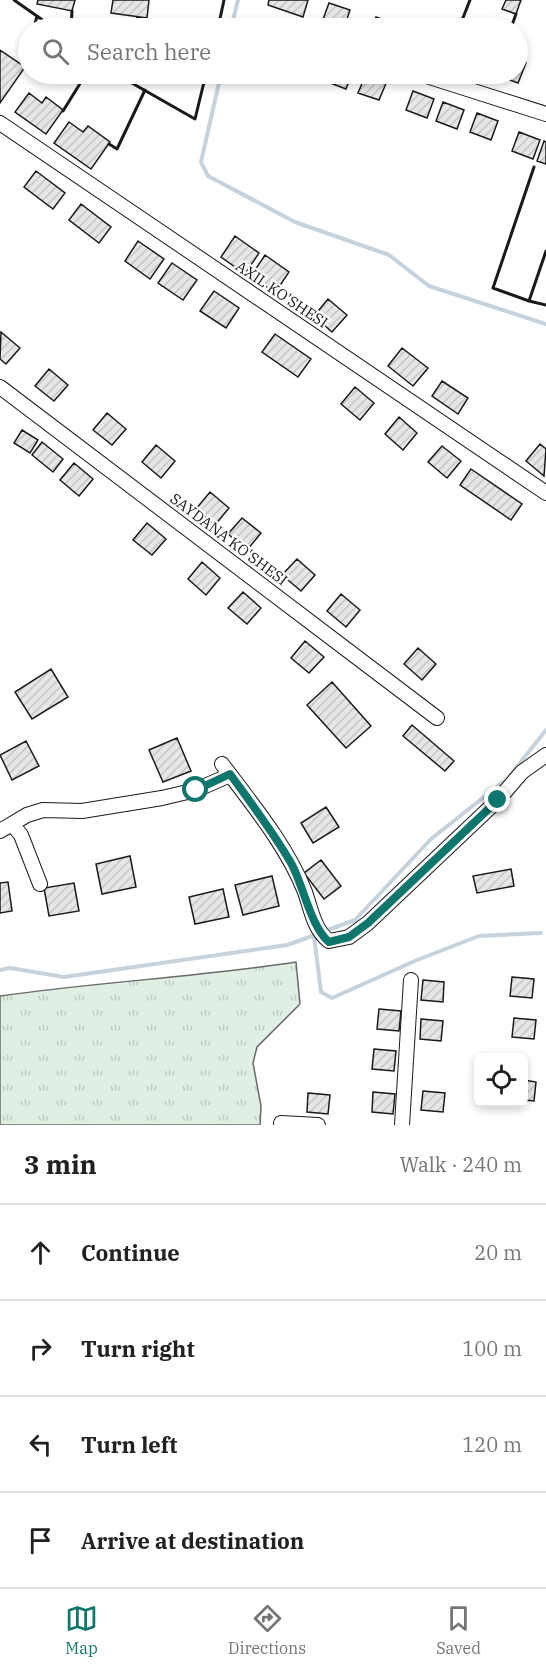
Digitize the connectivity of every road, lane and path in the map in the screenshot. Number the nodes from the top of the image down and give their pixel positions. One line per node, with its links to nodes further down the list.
1 (452, 84): 2 (street)
2 (546, 114)
3 (0, 123): 5 (street, AXIL KO'SHESI)
4 (0, 387): 6 (street, SAYDANA KO'SHESI)
5 (546, 493)
6 (437, 718)
7 (546, 754): 8 (street)
8 (6, 828): 9 (street)
9 (40, 884)
10 (411, 980): 13 (street)
11 (281, 1123): 12 (street)
12 (318, 1125)
13 (402, 1125)

